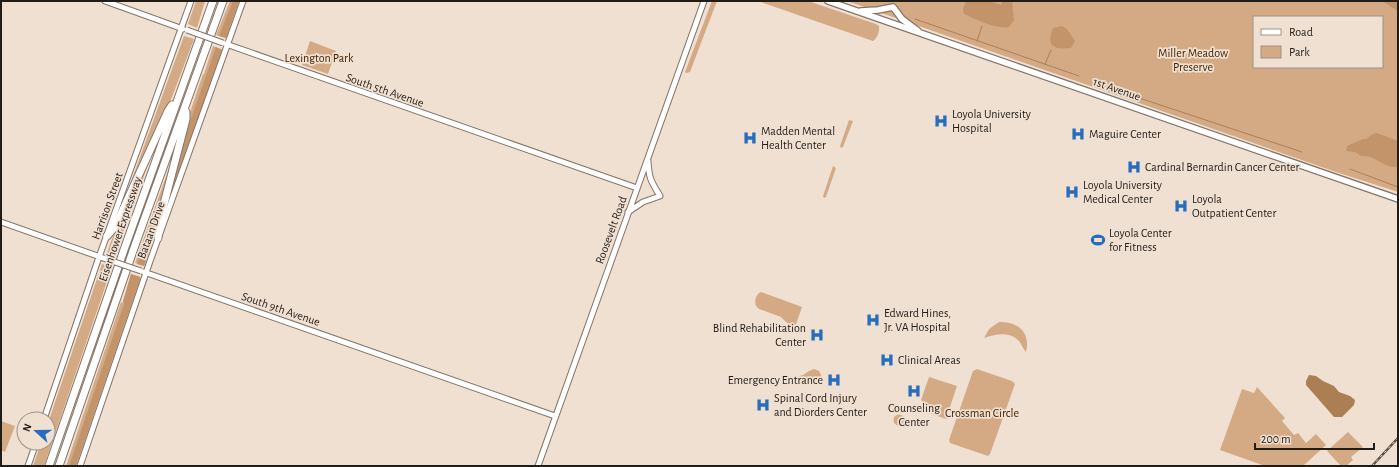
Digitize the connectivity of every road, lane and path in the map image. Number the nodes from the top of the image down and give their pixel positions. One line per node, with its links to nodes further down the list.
1 (105, 1): 11 (street, South 5th Avenue)
2 (191, 1): 11 (street, Harrison Street)
3 (213, 1): 14 (highway, Eisenhower Expressway)
4 (223, 1): 9 (highway, Eisenhower Expressway)
5 (228, 1): 9 (highway)
6 (243, 1): 13 (street, Bataan Drive)
7 (704, 1): 16 (street, Roosevelt Road)
8 (828, 1): 10 (main road, 1st Avenue)
9 (219, 10): 15 (highway, Eisenhower Expressway)
10 (857, 11): 12 (main road, 1st Avenue); 12 (main road)
11 (181, 28): 13 (street, South 5th Avenue, bridge); 21 (street, Harrison Street)
12 (921, 33): 18 (main road, 1st Avenue)
13 (225, 44): 17 (street, South 5th Avenue); 22 (street, Bataan Drive)
14 (179, 95): 21 (highway); 29 (highway, Eisenhower Expressway)
15 (186, 104): 22 (highway); 30 (highway, Eisenhower Expressway)
16 (647, 158): 17 (street, Roosevelt Road); 19 (street)
17 (637, 188): 19 (street, Roosevelt Road)
18 (1398, 199)
19 (628, 212): 26 (street, Roosevelt Road)
20 (1, 222): 23 (street, South 9th Avenue)
21 (107, 236): 23 (street, Harrison Street)
22 (158, 238): 24 (street, Bataan Drive)
23 (99, 257): 24 (street, South 9th Avenue, bridge); 25 (street, Harrison Street)
24 (144, 272): 26 (street, South 9th Avenue); 31 (street, Bataan Drive)
25 (47, 411)
26 (555, 416): 32 (street, Roosevelt Road)
27 (33, 451): 28 (street)
28 (28, 466)
29 (49, 466)
30 (59, 466)
31 (80, 466)
32 (538, 466)

